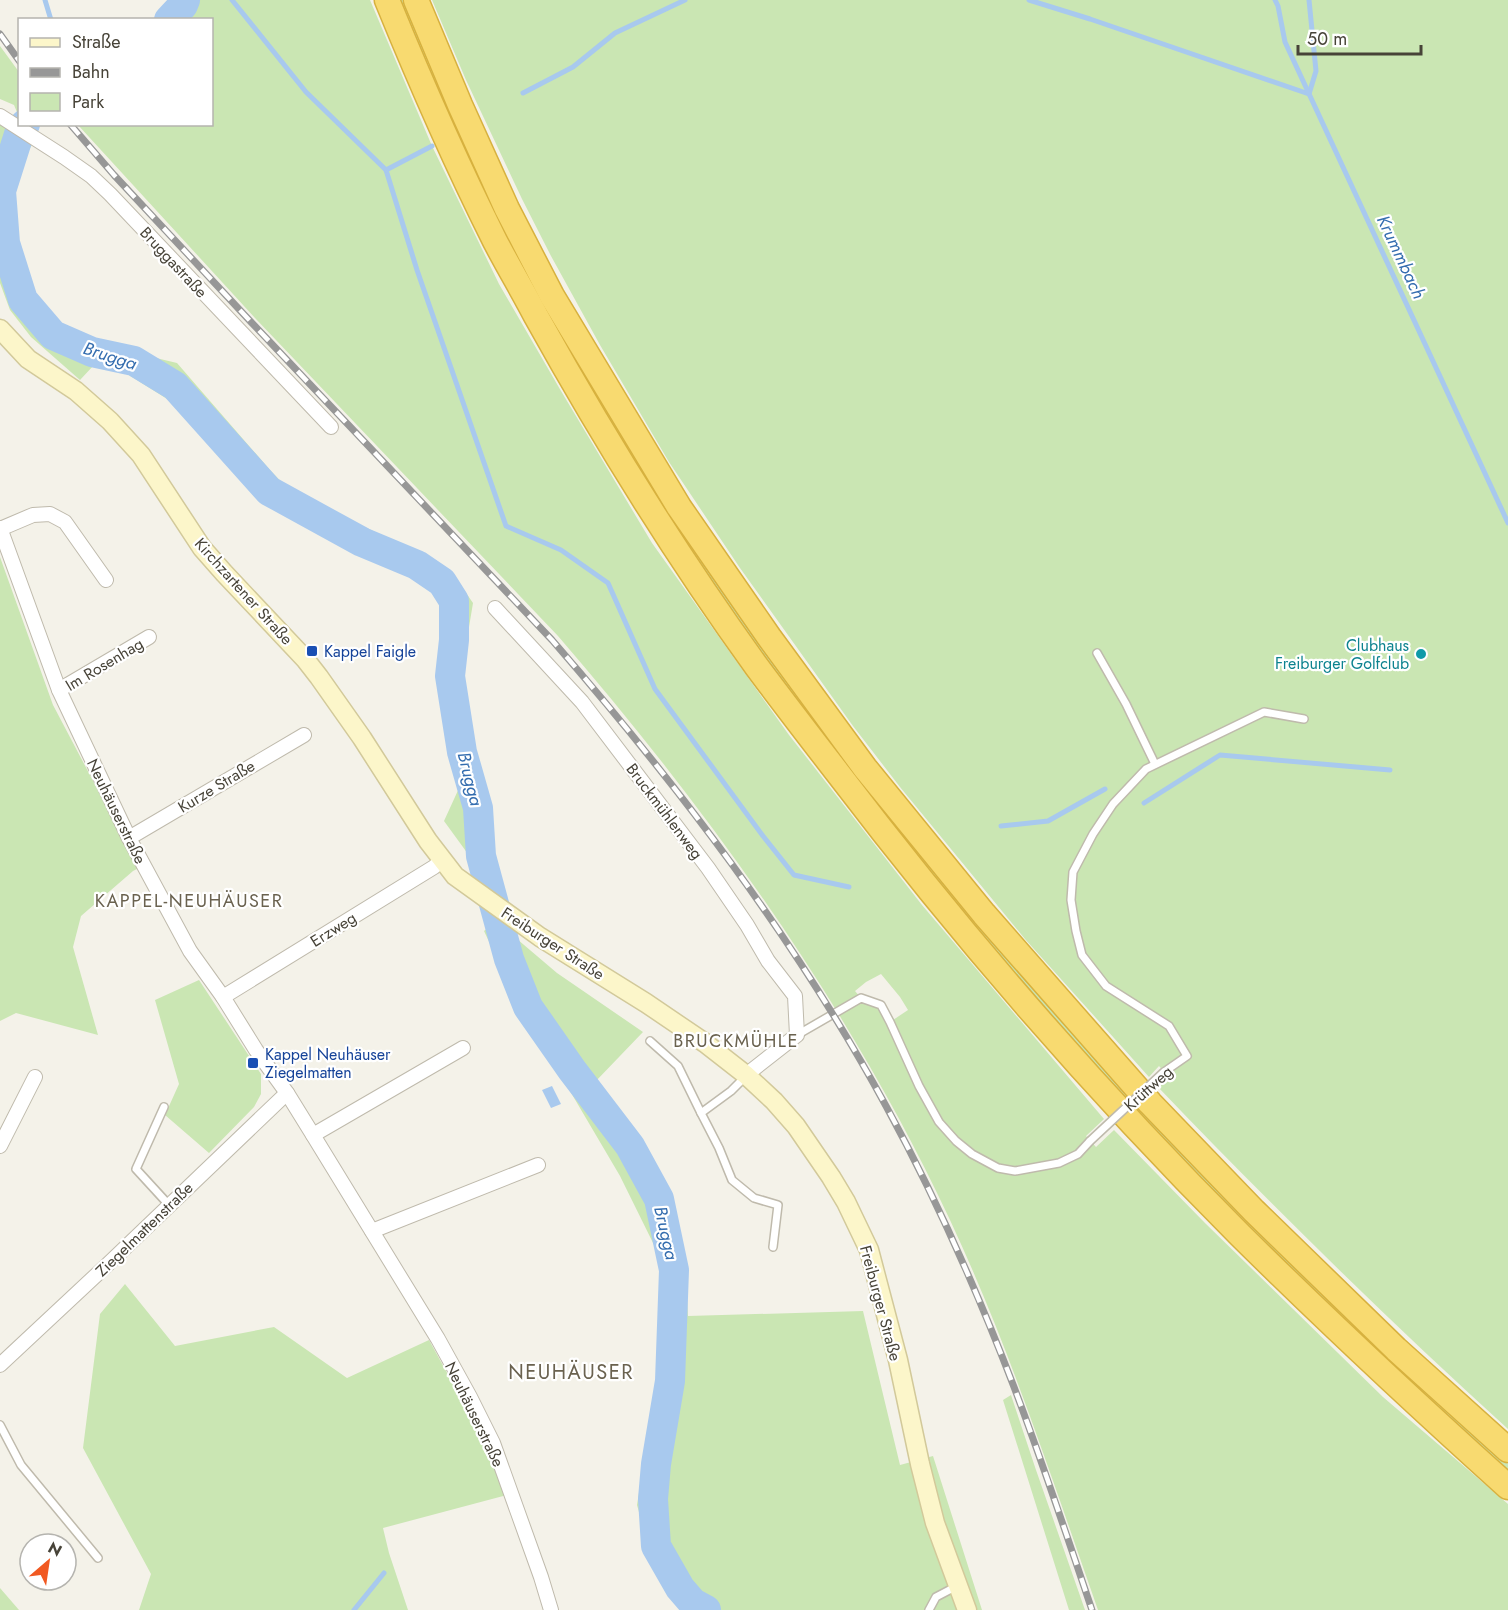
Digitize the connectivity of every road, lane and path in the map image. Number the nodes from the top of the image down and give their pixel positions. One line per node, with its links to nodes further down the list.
1 (387, 0): 38 (highway)
2 (416, 0): 37 (highway)
3 (0, 116): 4 (street, Bruggastraße)
4 (18, 126)
5 (18, 126): 7 (street, Bruggastraße)
6 (1, 333): 18 (street, Kirchzartener Straße)
7 (331, 427)
8 (0, 529): 9 (street); 13 (street, Neuhäuserstraße)
9 (106, 580)
10 (495, 608): 21 (street, Bruckmühlenweg)
11 (149, 638): 13 (street, Im Rosenhag)
12 (1097, 653): 16 (lane)
13 (59, 690): 17 (street, Neuhäuserstraße)
14 (1304, 719): 16 (lane, Krüttweg)
15 (304, 735): 17 (street, Kurze Straße)
16 (1155, 764): 21 (lane, Krüttweg, bridge)
17 (129, 838): 20 (street, Neuhäuserstraße)
18 (442, 860): 19 (street, Kirchzartener Straße); 20 (street, Erzweg)
19 (489, 901): 24 (street, Freiburger Straße)
20 (223, 997): 26 (street, Neuhäuserstraße)
21 (797, 1035): 24 (street, Krüttweg)
22 (650, 1041): 28 (lane)
23 (463, 1048): 29 (street)
24 (746, 1075): 28 (lane); 40 (street, Freiburger Straße)
25 (35, 1077): 30 (street)
26 (287, 1093): 29 (street, Neuhäuserstraße); 32 (street, Ziegelmattenstraße)
27 (164, 1107): 32 (lane)
28 (701, 1113): 34 (lane)
29 (313, 1135): 33 (street, Neuhäuserstraße)
30 (0, 1146)
31 (538, 1165): 33 (street)
32 (169, 1205): 35 (street, Ziegelmattenstraße)
33 (372, 1231): 41 (street, Neuhäuserstraße)
34 (773, 1247)
35 (0, 1365)
36 (0, 1425): 39 (lane)
37 (1508, 1450)
38 (1508, 1487)
39 (98, 1558)
40 (957, 1586): 42 (lane); 43 (street, Freiburger Straße)
41 (551, 1610)
42 (929, 1610)
43 (967, 1610)

